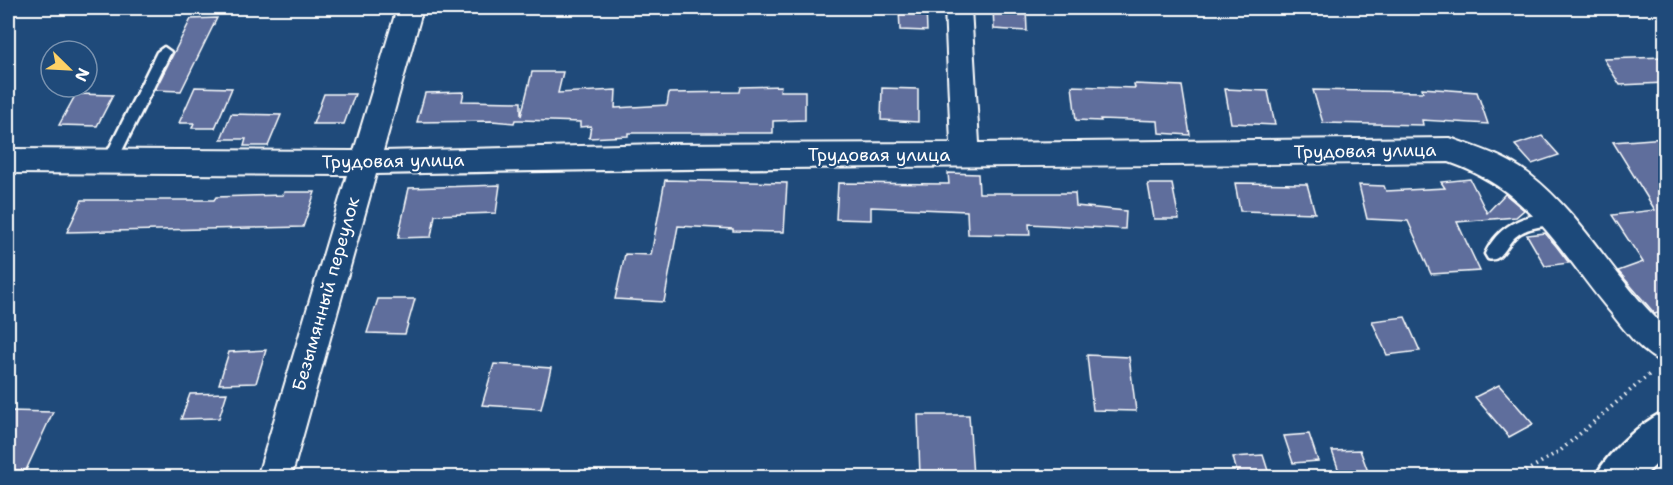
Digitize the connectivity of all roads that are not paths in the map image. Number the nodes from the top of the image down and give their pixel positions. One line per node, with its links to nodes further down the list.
1 (410, 8): 7 (street, Безымянный переулок)
2 (958, 8): 4 (street)
3 (164, 52): 5 (lane)
4 (966, 155): 7 (street, Трудовая улица); 8 (street, Трудовая улица)
5 (111, 159): 6 (street, Трудовая улица); 7 (street, Трудовая улица)
6 (8, 160)
7 (363, 163): 12 (street, Безымянный переулок)
8 (1555, 218): 9 (lane); 10 (street, Трудовая улица)
9 (1492, 254)
10 (1661, 359)
11 (1665, 429): 13 (main road)
12 (274, 477)
13 (1614, 477)

